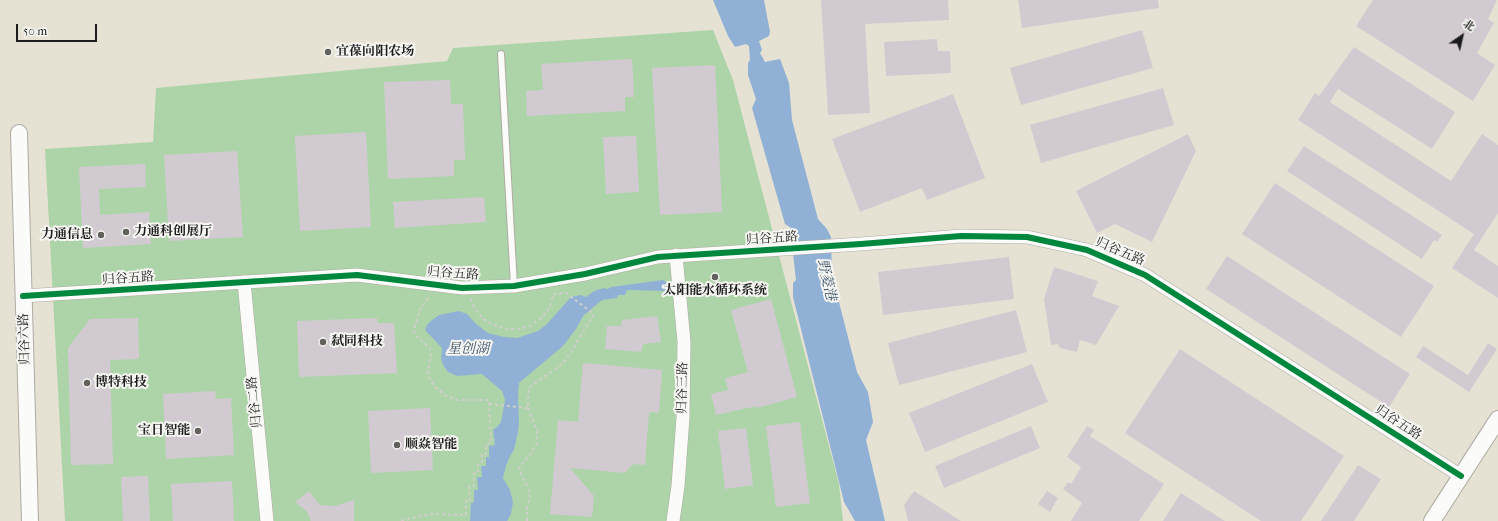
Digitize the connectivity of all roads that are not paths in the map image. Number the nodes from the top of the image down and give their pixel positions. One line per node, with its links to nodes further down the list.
1 (501, 54): 5 (lane)
2 (19, 133): 6 (street, 归谷六路)
3 (676, 256): 5 (street, 归谷五路); 8 (street, 归谷五路); 11 (street, 归谷三路)
4 (244, 282): 5 (street, 归谷五路); 6 (street, 归谷五路); 10 (street, 归谷二路)
5 (514, 286)
6 (23, 296): 9 (street, 归谷六路)
7 (1498, 419): 8 (street)
8 (1461, 476): 12 (street)
9 (30, 521)
10 (267, 521)
11 (674, 521)
12 (1432, 521)

